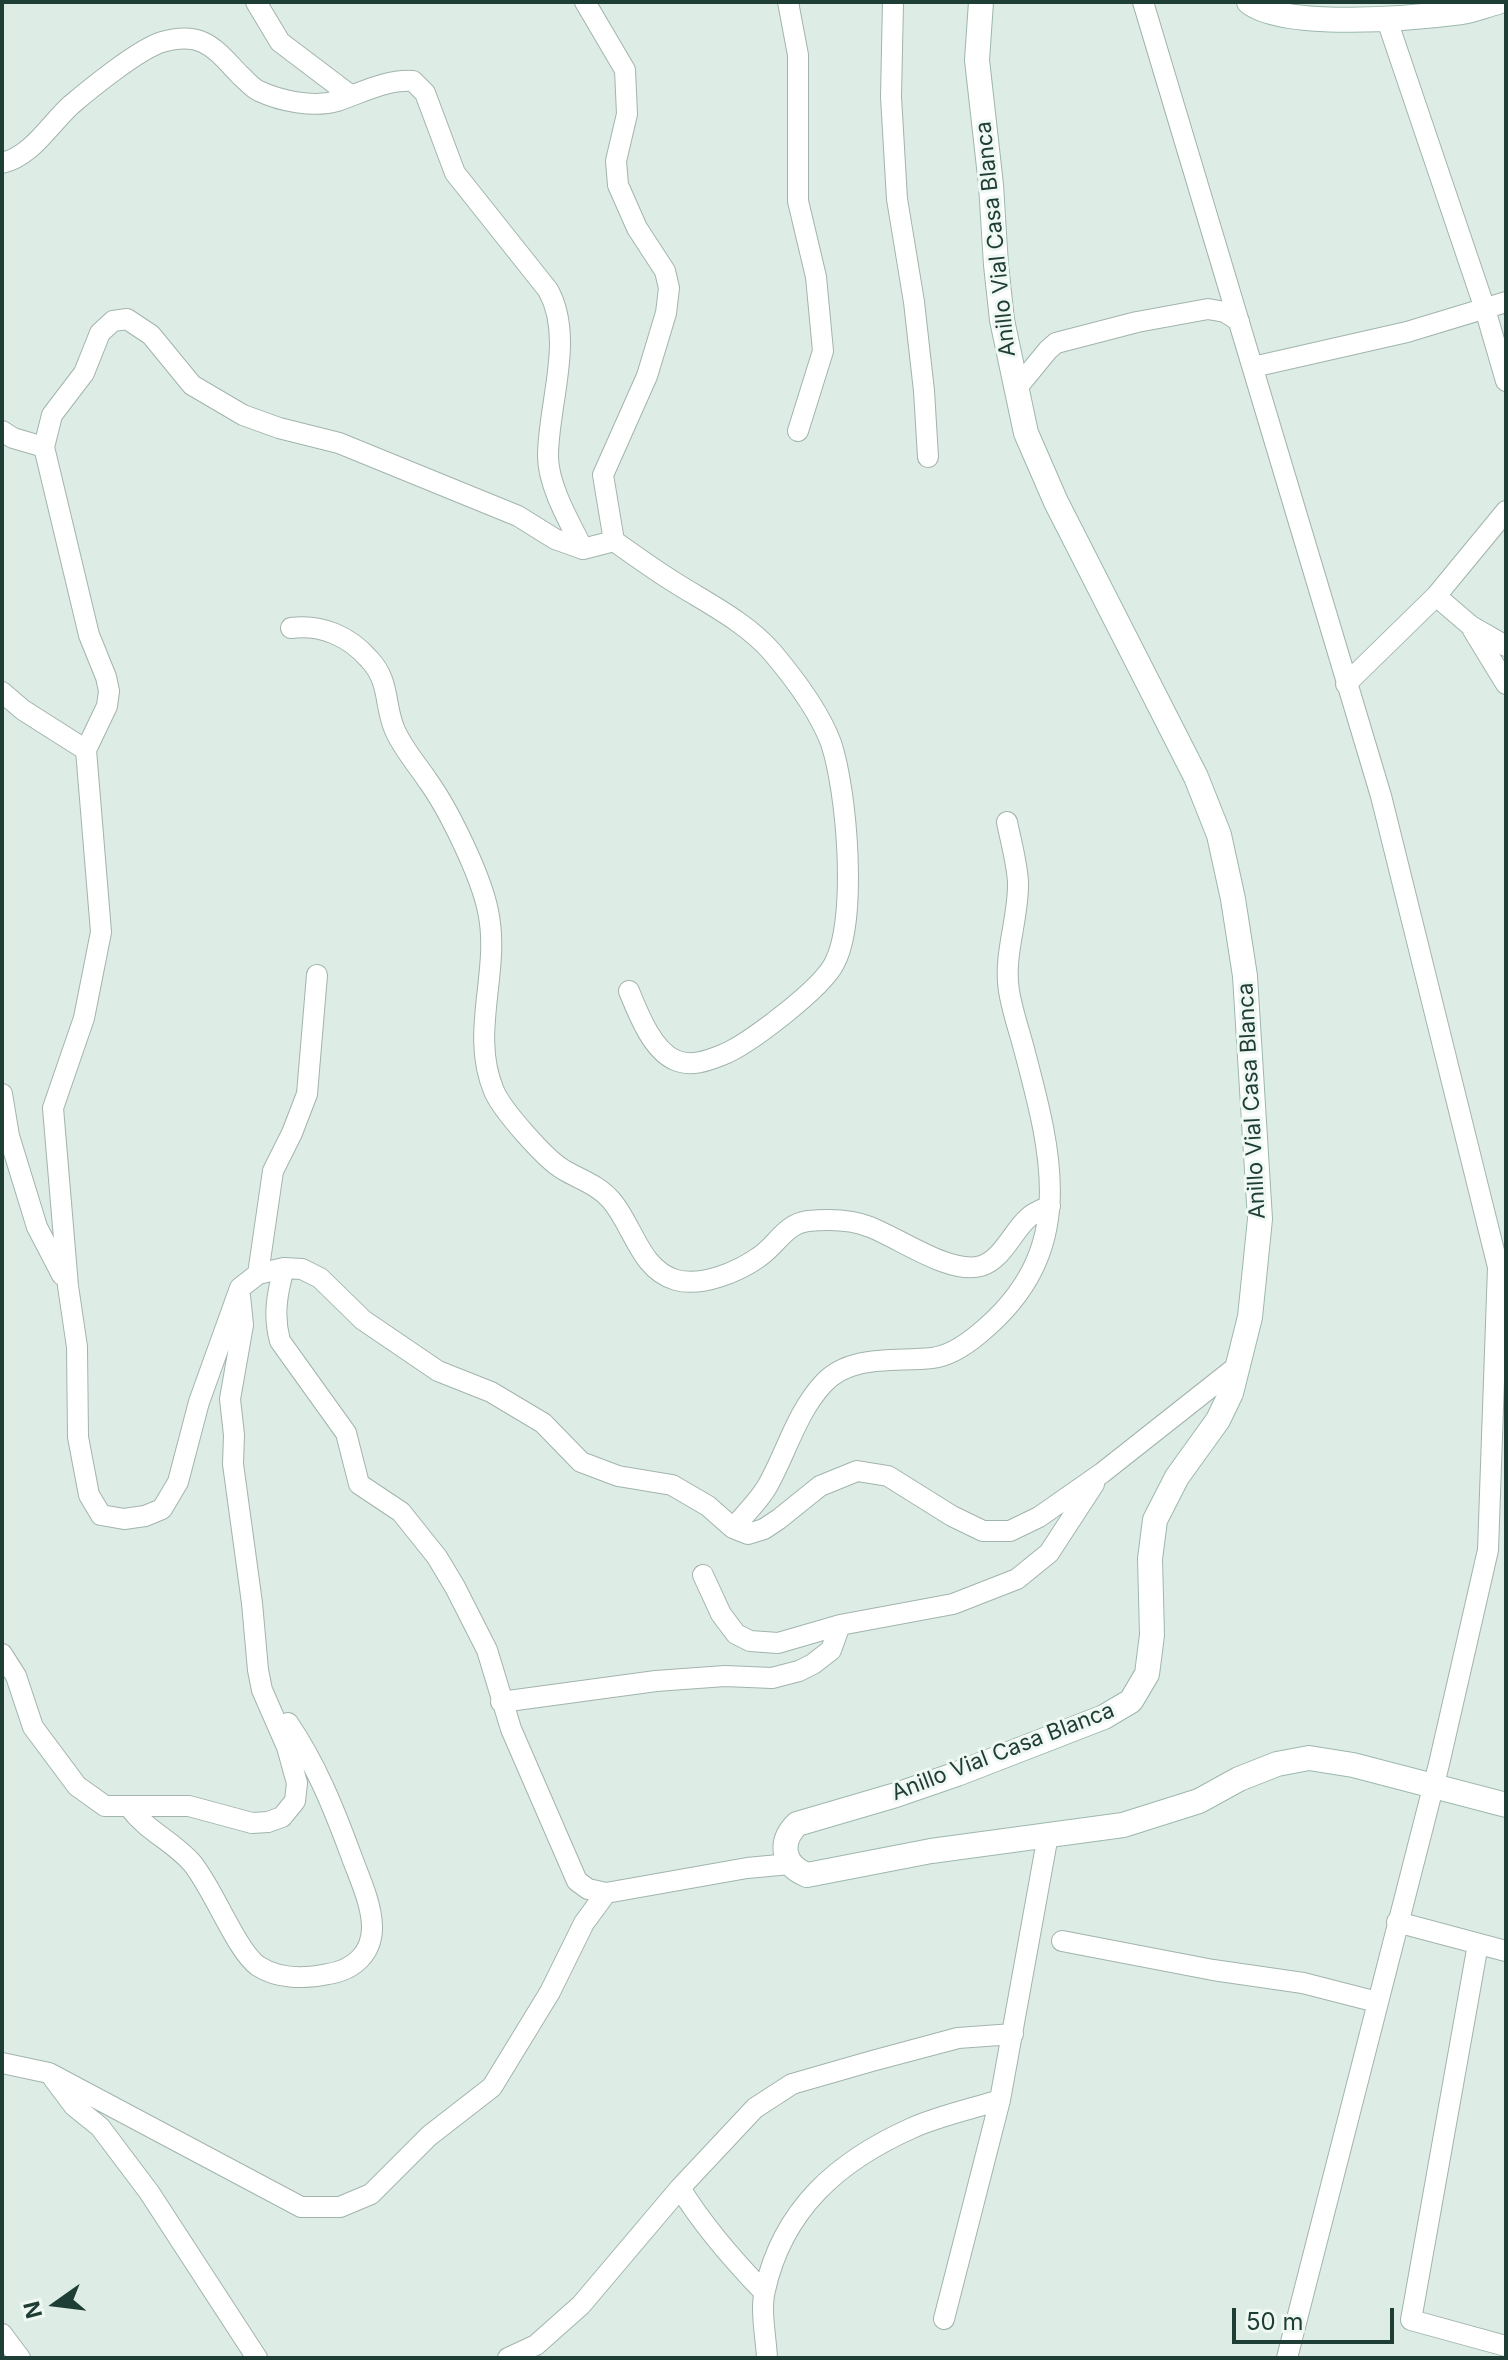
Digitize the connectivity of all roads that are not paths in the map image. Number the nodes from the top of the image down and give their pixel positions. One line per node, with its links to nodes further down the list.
1 (256, 2): 10 (street)
2 (585, 2): 23 (street)
3 (788, 2): 19 (street)
4 (893, 2): 21 (street)
5 (981, 2): 17 (main road, Anillo Vial Casa Blanca)
6 (1143, 2): 14 (street)
7 (1249, 2): 9 (main road)
8 (1498, 2): 9 (main road)
9 (1386, 17): 13 (street)
10 (350, 95): 11 (street); 24 (street)
11 (2, 163)
12 (1506, 302): 13 (street)
13 (1485, 309): 15 (street); 16 (street)
14 (1239, 321): 15 (street); 17 (street)
15 (1253, 367): 29 (street)
16 (1506, 381)
17 (1016, 389): 43 (main road, Anillo Vial Casa Blanca)
18 (2, 431): 20 (street)
19 (798, 431)
20 (44, 447): 24 (street); 32 (street)
21 (928, 457)
22 (1506, 511): 25 (street)
23 (614, 541): 24 (street); 35 (street)
24 (583, 549)
25 (1436, 596): 26 (street); 29 (street)
26 (1471, 626): 28 (street); 30 (street)
27 (291, 628): 37 (street)
28 (1506, 646)
29 (1346, 684): 38 (street)
30 (1506, 684)
31 (2, 692): 32 (street)
32 (86, 750): 41 (street)
33 (1007, 822): 37 (street)
34 (317, 975): 40 (street)
35 (629, 991)
36 (2, 1094): 41 (street)
37 (1050, 1206): 45 (street)
38 (1502, 1266): 46 (street)
39 (284, 1268): 40 (street); 45 (street); 50 (street)
40 (258, 1274): 42 (street)
41 (68, 1286): 42 (street)
42 (240, 1288): 51 (street)
43 (1240, 1364): 44 (street); 56 (main road, Anillo Vial Casa Blanca)
44 (1102, 1473): 45 (street); 48 (street)
45 (733, 1528)
46 (1497, 1552): 52 (street)
47 (703, 1575): 48 (street)
48 (840, 1625): 50 (street)
49 (2, 1654): 54 (street)
50 (501, 1702): 57 (street)
51 (271, 1707): 54 (street); 54 (street)
52 (1431, 1787): 53 (main road); 55 (main road); 58 (street)
53 (1506, 1805)
54 (129, 1807)
55 (1048, 1835): 56 (main road); 63 (street)
56 (790, 1864): 57 (street)
57 (606, 1893): 65 (street)
58 (1397, 1922): 60 (street); 62 (street)
59 (1062, 1941): 62 (street)
60 (1478, 1944): 61 (street); 71 (street)
61 (1506, 1951)
62 (1377, 2002): 76 (street)
63 (1013, 2034): 66 (street); 67 (street)
64 (2, 2063): 65 (street)
65 (49, 2073): 73 (street)
66 (1000, 2100): 68 (street); 69 (street)
67 (680, 2188): 68 (street); 74 (street)
68 (764, 2292): 75 (street)
69 (944, 2319)
70 (2, 2334): 72 (street)
71 (1506, 2346)
72 (20, 2358)
73 (257, 2358)
74 (508, 2358)
75 (767, 2358)
76 (1287, 2358)

